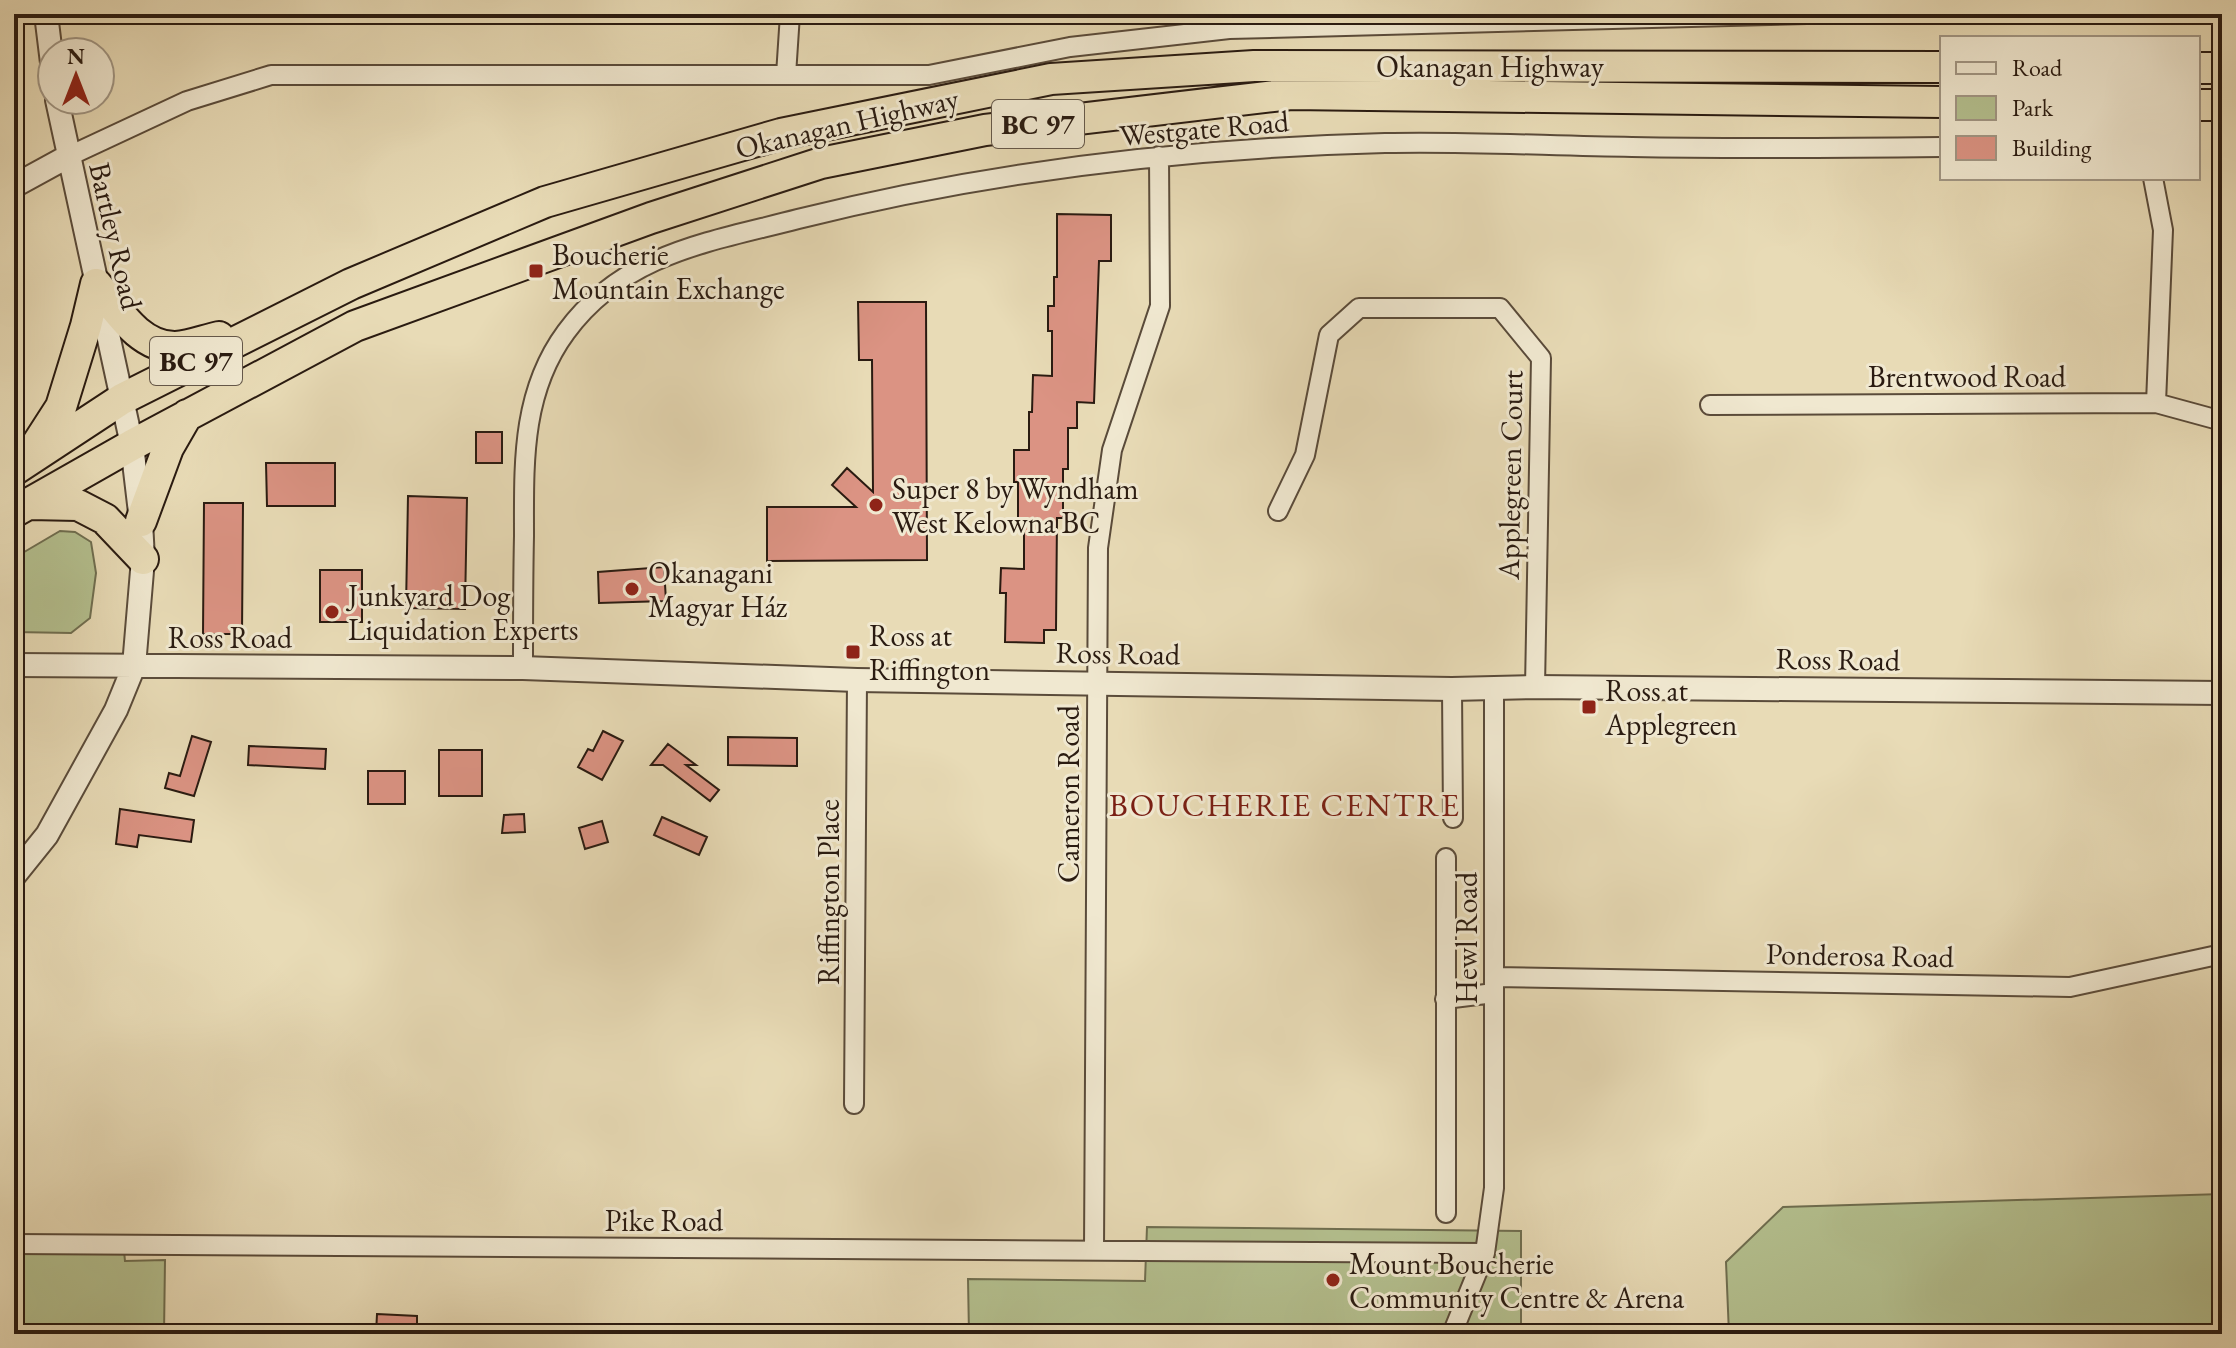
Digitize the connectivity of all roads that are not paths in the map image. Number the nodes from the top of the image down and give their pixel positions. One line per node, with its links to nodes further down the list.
1 (46, 14): 6 (street)
2 (790, 14): 10 (street)
3 (1807, 14): 10 (street)
4 (2087, 14): 5 (street)
5 (2222, 14)
6 (49, 36)
7 (1940, 67): 21 (highway, Okanagan Highway / BC 97)
8 (2200, 68): 9 (highway)
9 (2222, 68)
10 (786, 75): 17 (street)
11 (1940, 102): 25 (highway, Okanagan Highway / BC 97)
12 (2200, 105): 13 (highway)
13 (2222, 105)
14 (60, 116): 17 (street, Bartley Road)
15 (1940, 147): 16 (street, Westgate Road)
16 (1159, 156): 35 (street, Westgate Road); 37 (street, Cameron Road)
17 (67, 157): 19 (street); 20 (street, Bartley Road)
18 (2153, 180): 23 (street)
19 (14, 186)
20 (96, 284): 21 (highway); 22 (street, Bartley Road); 28 (highway)
21 (271, 324): 22 (highway, Okanagan Highway / BC 97)
22 (122, 399): 27 (street, Bartley Road); 28 (highway, Okanagan Highway / BC 97)
23 (2156, 403): 24 (street, Brentwood Road); 26 (street, Brentwood Road)
24 (1710, 405)
25 (187, 415): 27 (highway, Okanagan Highway / BC 97); 31 (highway)
26 (2222, 421)
27 (132, 445): 29 (highway, Okanagan Highway / BC 97); 31 (street, Bartley Road)
28 (19, 467)
29 (21, 508): 32 (highway)
30 (1278, 511): 38 (street, Applegreen Court)
31 (141, 521): 32 (street, Bartley Road)
32 (143, 559): 34 (street, Bartley Road)
33 (14, 665): 34 (street, Ross Road)
34 (134, 666): 35 (street, Ross Road); 44 (street, Bartley Road)
35 (523, 668): 36 (street, Ross Road)
36 (857, 680): 37 (street, Ross Road); 48 (street, Riffington Place)
37 (1097, 682): 39 (street, Ross Road); 51 (street, Cameron Road)
38 (1535, 687): 40 (street, Ross Road); 41 (street, Ross Road)
39 (1452, 689): 40 (street, Ross Road); 42 (street)
40 (1494, 689): 46 (street, Hewl Road)
41 (2222, 693)
42 (1453, 818)
43 (1446, 858): 47 (street, Hewl Road)
44 (14, 876)
45 (2222, 954): 46 (street, Ponderosa Road)
46 (1494, 985): 47 (street, Ponderosa Road); 52 (street, Hewl Road)
47 (1445, 999): 49 (street, Hewl Road)
48 (854, 1104)
49 (1446, 1213)
50 (14, 1244): 51 (street, Pike Road)
51 (1094, 1250): 52 (street, Pike Road)
52 (1485, 1253): 53 (street, Hewl Road)
53 (1452, 1334)

